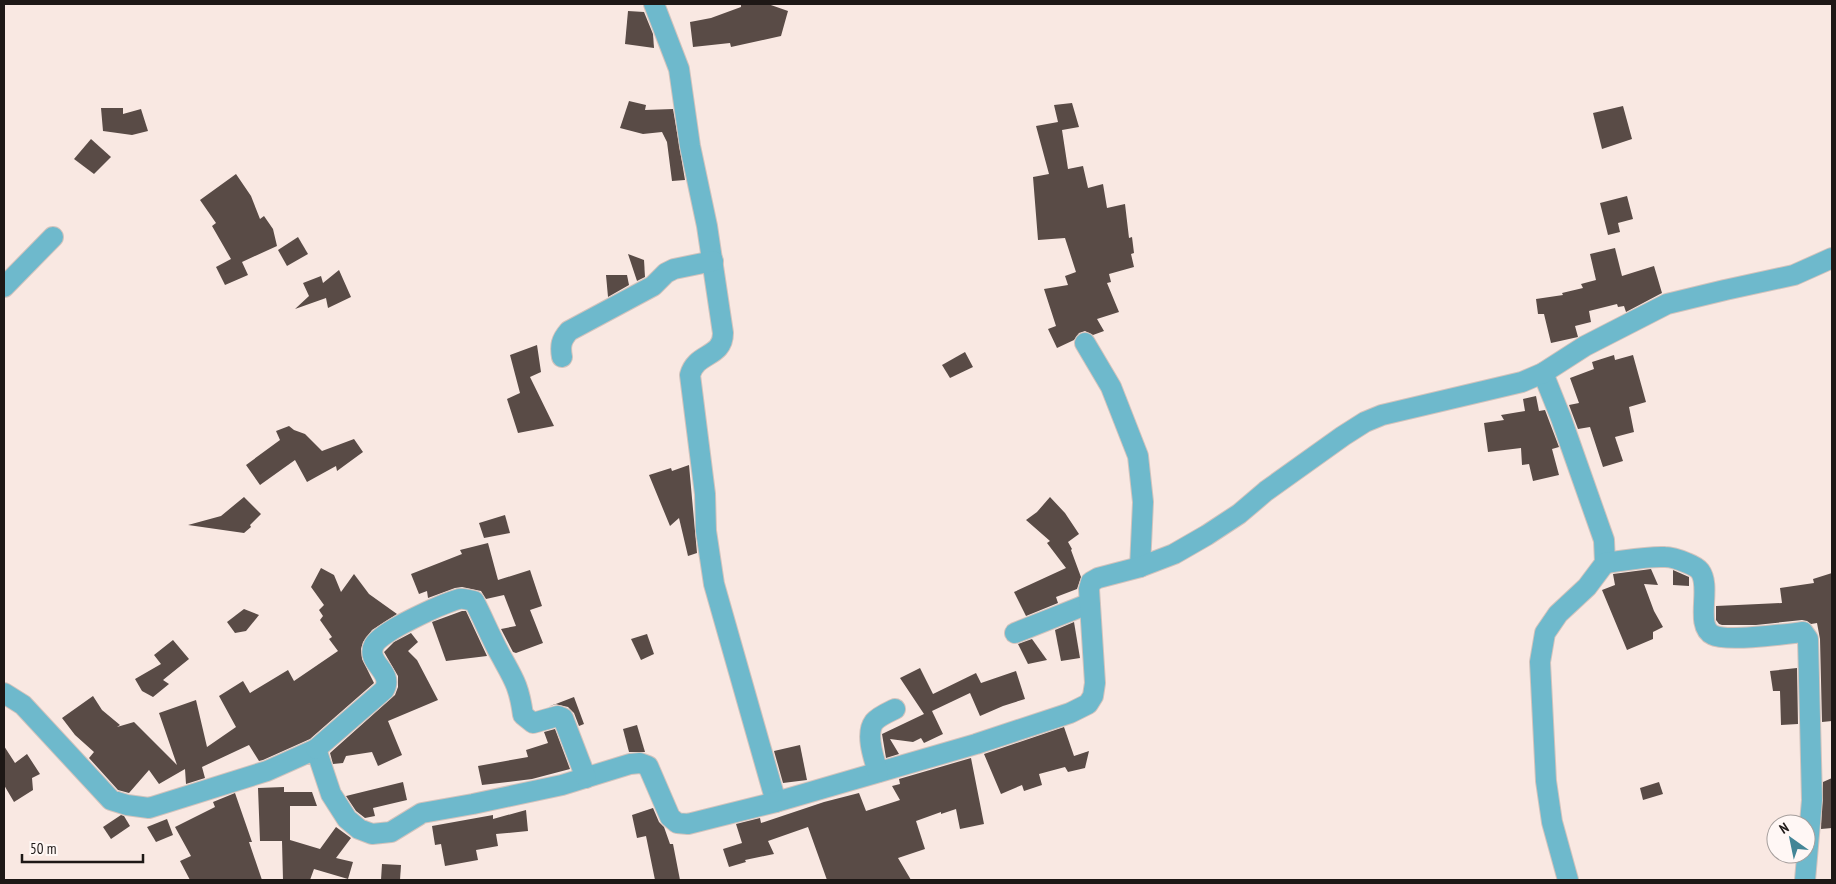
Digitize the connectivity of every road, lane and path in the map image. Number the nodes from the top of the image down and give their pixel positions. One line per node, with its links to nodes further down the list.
1 (654, 4): 4 (street)
2 (53, 237): 5 (street)
3 (1832, 258): 8 (street)
4 (712, 261): 7 (street); 18 (street)
5 (4, 287)
6 (1085, 343): 10 (street)
7 (562, 357)
8 (1543, 373): 9 (street); 10 (street)
9 (1605, 563): 19 (street); 20 (street)
10 (1140, 567): 11 (street)
11 (1090, 606): 12 (street); 16 (street)
12 (1015, 633)
13 (4, 693): 15 (street)
14 (895, 709): 16 (street)
15 (316, 749): 17 (street); 17 (street)
16 (878, 772): 18 (street)
17 (586, 778): 18 (street)
18 (776, 802)
19 (1568, 880)
20 (1805, 880)

